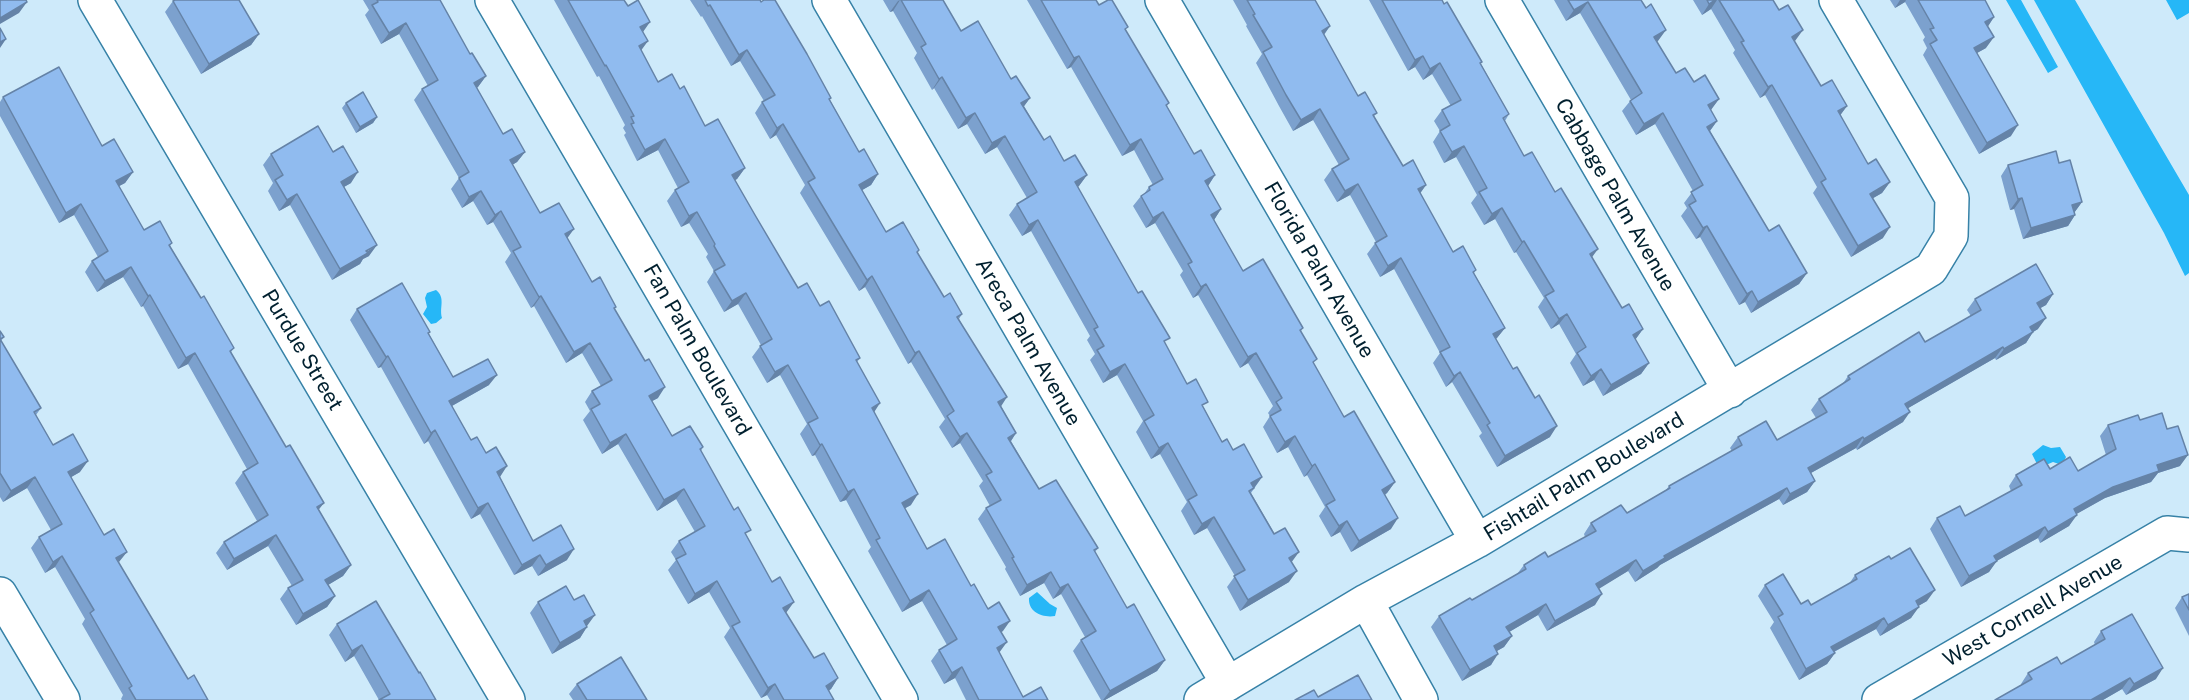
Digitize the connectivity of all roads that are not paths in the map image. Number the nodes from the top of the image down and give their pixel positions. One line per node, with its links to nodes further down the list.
1 (95, 0): 14 (street, Purdue Street)
2 (492, 0): 15 (street, Fan Palm Boulevard)
3 (829, 0): 12 (street, Areca Palm Avenue)
4 (1162, 0): 9 (street, Florida Palm Avenue)
5 (1502, 0): 7 (street, Cabbage Palm Avenue)
6 (1836, 0): 7 (street, Fishtail Palm Boulevard)
7 (1730, 391): 9 (street, Fishtail Palm Boulevard)
8 (2189, 535): 17 (street, West Cornell Avenue)
9 (1477, 541): 11 (street, Fishtail Palm Boulevard)
10 (0, 594): 13 (street)
11 (1366, 601): 12 (street, Fishtail Palm Boulevard); 16 (street)
12 (1214, 692)
13 (63, 700)
14 (508, 700)
15 (902, 700)
16 (1421, 700)
17 (1879, 700)

